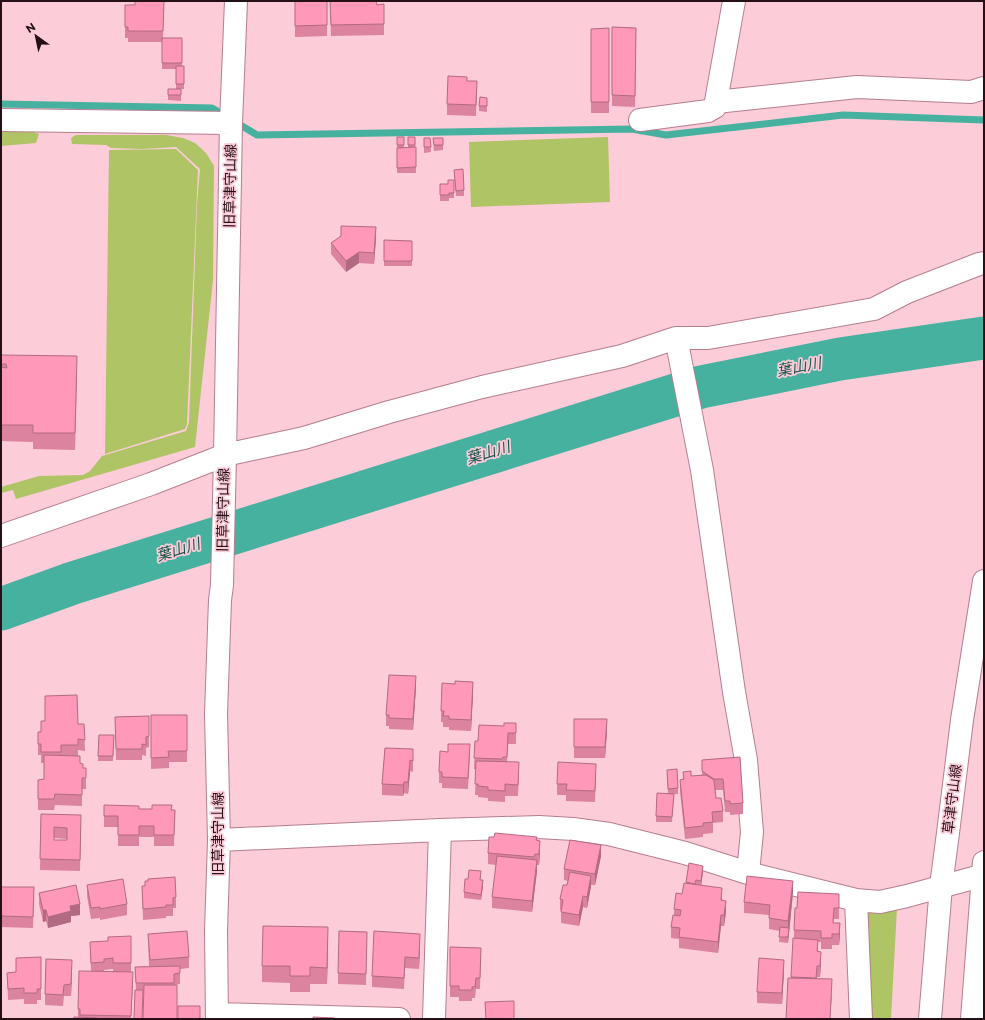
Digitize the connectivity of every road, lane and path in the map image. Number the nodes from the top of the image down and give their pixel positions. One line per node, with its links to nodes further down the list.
1 (236, 1): 7 (street, 旧草津守山線)
2 (734, 1): 4 (street)
3 (984, 88): 4 (street)
4 (716, 102): 6 (street)
5 (1, 120): 7 (street)
6 (640, 120)
7 (231, 123): 10 (street, 旧草津守山線)
8 (984, 263): 9 (street)
9 (676, 338): 10 (street); 16 (street)
10 (224, 460): 11 (street); 14 (street, 旧草津守山線)
11 (1, 536)
12 (984, 581): 17 (street, 草津守山線)
13 (440, 830): 14 (street); 16 (street); 21 (street)
14 (219, 840): 19 (street, 旧草津守山線)
15 (983, 871): 17 (street); 24 (street)
16 (748, 873): 18 (street)
17 (941, 886): 18 (street); 23 (street, 草津守山線)
18 (856, 900): 22 (street)
19 (217, 1017): 20 (street)
20 (399, 1019)
21 (434, 1019)
22 (862, 1019)
23 (930, 1019)
24 (972, 1019)

